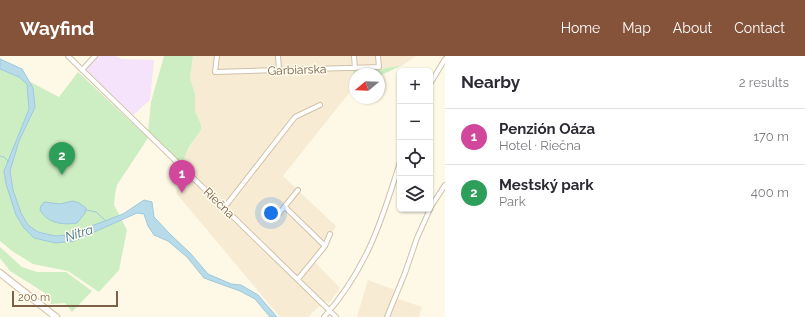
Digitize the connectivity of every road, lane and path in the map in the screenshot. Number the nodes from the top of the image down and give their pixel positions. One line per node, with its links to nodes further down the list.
1 (68, 56): 10 (street, Riečna)
2 (95, 56): 10 (street)
3 (216, 56): 11 (street, Garbiarska)
4 (278, 56): 11 (street)
5 (354, 56): 9 (street)
6 (378, 56): 9 (street, Garbiarska)
7 (445, 59): 12 (street)
8 (349, 68): 11 (street, Garbiarska)
9 (354, 68)
10 (82, 70): 19 (street, Riečna)
11 (279, 70)
12 (433, 79)
13 (320, 105): 19 (street)
14 (397, 172): 26 (street)
15 (445, 185): 17 (street)
16 (298, 190): 18 (street)
17 (433, 204)
18 (285, 207): 21 (street); 23 (street)
19 (224, 208): 25 (street, Riečna)
20 (429, 212): 30 (street)
21 (277, 216)
22 (330, 234): 23 (street)
23 (325, 246): 25 (street)
24 (0, 273): 27 (street)
25 (298, 280): 26 (street, Riečna)
26 (330, 311): 28 (street); 29 (street, Riečna)
27 (56, 317)
28 (324, 317)
29 (336, 317)
30 (387, 317)

